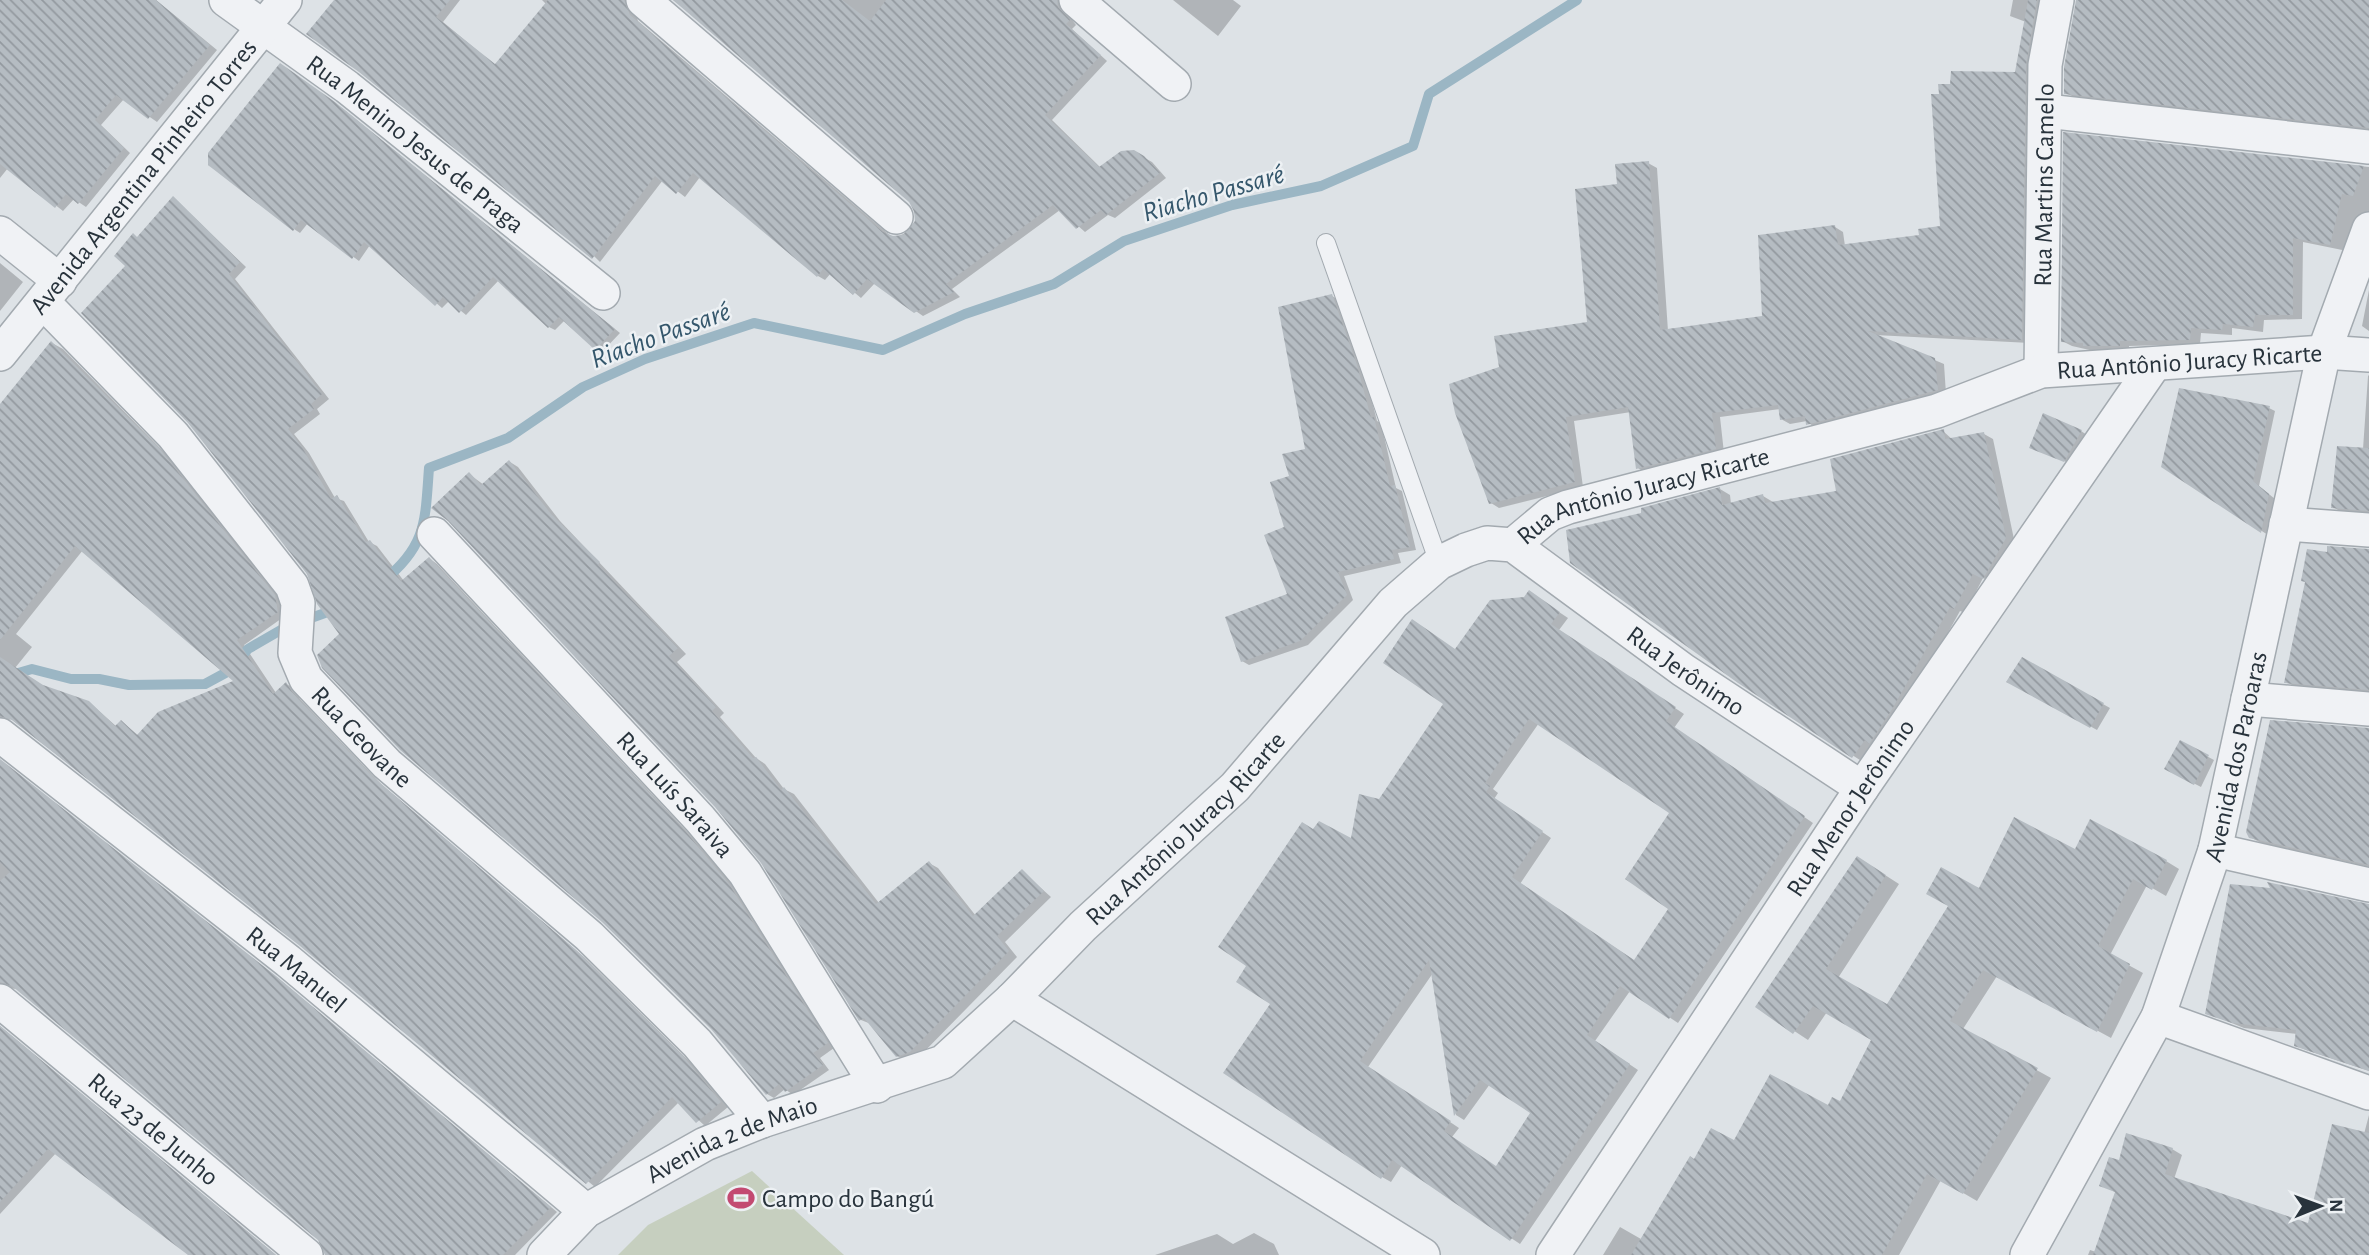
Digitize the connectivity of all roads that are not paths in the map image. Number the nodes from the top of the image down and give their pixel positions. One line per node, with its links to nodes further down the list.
1 (226, 0): 6 (street, Rua Menino Jesus de Praga)
2 (285, 0): 6 (street, Avenida Argentina Pinheiro Torres)
3 (643, 0): 10 (street)
4 (1076, 0): 7 (street)
5 (2057, 0): 8 (street, Rua Martins Camelo)
6 (264, 27): 14 (street, Avenida Argentina Pinheiro Torres); 15 (street, Rua Menino Jesus de Praga)
7 (1174, 84)
8 (2046, 111): 9 (street); 20 (street, Rua Martins Camelo)
9 (2369, 147)
10 (896, 217)
11 (2369, 229): 16 (street, Avenida dos Paroaras)
12 (0, 233): 14 (street, Rua Geovane)
13 (1325, 243): 25 (lane)
14 (51, 291): 17 (street, Avenida Argentina Pinheiro Torres); 38 (street, Rua Geovane)
15 (603, 292)
16 (2324, 352): 18 (street, Rua Antônio Juracy Ricarte); 19 (street, Rua Antônio Juracy Ricarte); 21 (street, Avenida dos Paroaras)
17 (0, 354)
18 (2369, 355)
19 (2154, 365): 20 (street, Rua Antônio Juracy Ricarte); 29 (street, Rua Menor Jerônimo)
20 (2040, 371): 24 (street, Rua Antônio Juracy Ricarte)
21 (2286, 524): 22 (street); 26 (street, Avenida dos Paroaras)
22 (2369, 530)
23 (434, 534): 36 (street, Rua Luís Saraiva)
24 (1513, 545): 25 (street, Rua Antônio Juracy Ricarte); 29 (street, Rua Jerônimo)
25 (1439, 563): 32 (street, Rua Antônio Juracy Ricarte)
26 (2248, 699): 27 (street); 30 (street, Avenida dos Paroaras)
27 (2369, 709)
28 (0, 735): 39 (street, Rua Manuel)
29 (1862, 788): 43 (street, Rua Menor Jerônimo)
30 (2215, 850): 31 (street); 34 (street, Avenida dos Paroaras)
31 (2369, 885)
32 (1012, 999): 35 (street, Rua Antônio Juracy Ricarte); 42 (street)
33 (0, 1001): 40 (street, Rua 23 de Junho)
34 (2158, 1017): 37 (street); 44 (street, Avenida dos Paroaras)
35 (943, 1062): 36 (street, Avenida 2 de Maio)
36 (877, 1086): 38 (street, Avenida 2 de Maio)
37 (2369, 1093)
38 (762, 1121): 39 (street, Avenida 2 de Maio)
39 (586, 1211): 41 (street, Avenida 2 de Maio)
40 (306, 1255)
41 (544, 1255)
42 (1423, 1255)
43 (1553, 1255)
44 (2026, 1255)

